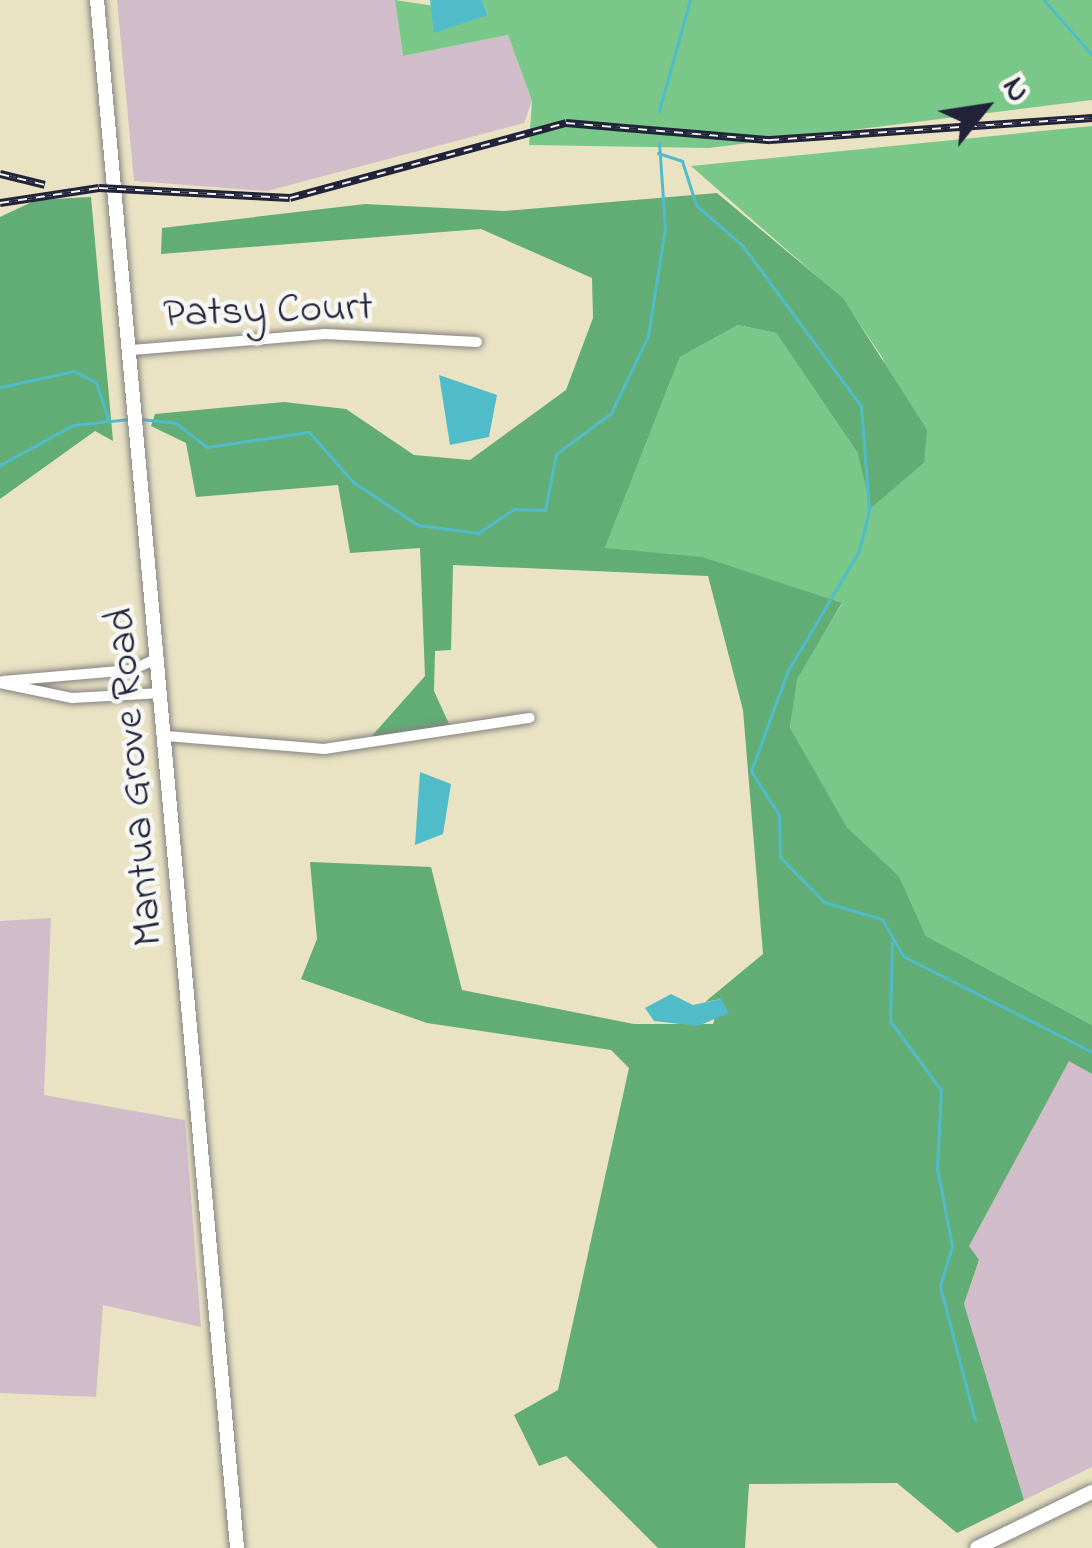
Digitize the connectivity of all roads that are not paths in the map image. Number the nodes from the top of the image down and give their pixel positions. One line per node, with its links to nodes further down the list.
1 (98, 0): 3 (main road, Mantua Grove Road)
2 (477, 342): 3 (street, Patsy Court)
3 (132, 350): 4 (main road, Mantua Grove Road)
4 (158, 658): 5 (street); 6 (main road, Mantua Grove Road)
5 (0, 682): 6 (street)
6 (162, 692): 8 (main road, Mantua Grove Road)
7 (530, 718): 8 (street)
8 (166, 736): 10 (main road, Mantua Grove Road)
9 (1092, 1492): 11 (main road)
10 (237, 1548)
11 (977, 1548)

